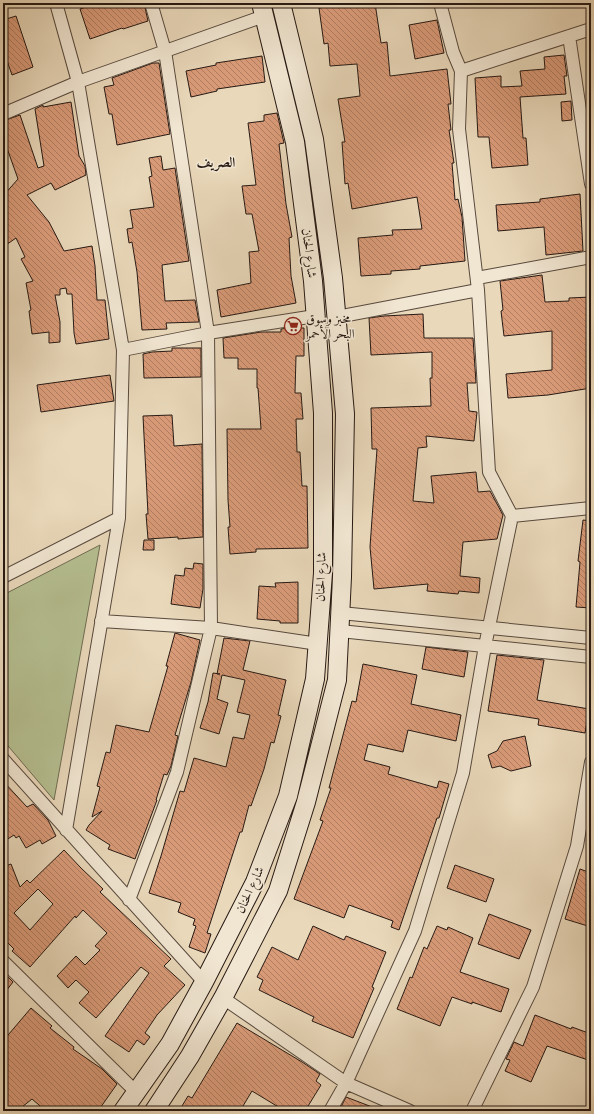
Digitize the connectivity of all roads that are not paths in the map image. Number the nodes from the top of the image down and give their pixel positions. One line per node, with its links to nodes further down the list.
1 (56, 3): 10 (street)
2 (151, 3): 8 (street)
3 (281, 3): 16 (main road, شارع الحنان)
4 (440, 3): 9 (street)
5 (262, 10): 8 (street); 15 (main road, شارع الحنان)
6 (591, 29): 7 (street)
7 (569, 36): 9 (street); 12 (street)
8 (165, 51): 10 (street); 17 (street)
9 (461, 71): 14 (street)
10 (78, 82): 11 (street); 18 (street)
11 (3, 114)
12 (591, 184)
13 (591, 256): 14 (street)
14 (477, 284): 16 (street); 20 (street)
15 (315, 316): 17 (street); 29 (main road, شارع الحنان)
16 (336, 318): 23 (main road, شارع الحنان)
17 (208, 333): 18 (street); 25 (street)
18 (123, 350): 21 (street)
19 (591, 508): 20 (street)
20 (512, 516): 26 (street)
21 (119, 518): 22 (street); 24 (street)
22 (3, 578)
23 (341, 613): 26 (street); 27 (main road, شارع الحنان)
24 (102, 621): 25 (street); 34 (street)
25 (210, 628): 29 (street); 35 (street)
26 (489, 628): 28 (street); 30 (street)
27 (340, 632): 30 (street); 38 (main road, شارع الحنان)
28 (591, 638)
29 (318, 644): 37 (main road, شارع الحنان)
30 (485, 646): 31 (street); 39 (street)
31 (591, 657)
32 (3, 760): 34 (street)
33 (591, 762): 45 (street)
34 (66, 830): 35 (street)
35 (129, 900): 37 (street)
36 (3, 960): 40 (street)
37 (204, 982): 40 (main road, شارع الحنان)
38 (223, 998): 39 (street); 42 (main road, شارع الحنان)
39 (346, 1083): 43 (street); 44 (street)
40 (136, 1092): 41 (main road, شارع الحنان)
41 (123, 1111)
42 (154, 1111)
43 (330, 1111)
44 (410, 1111)
45 (472, 1111)

